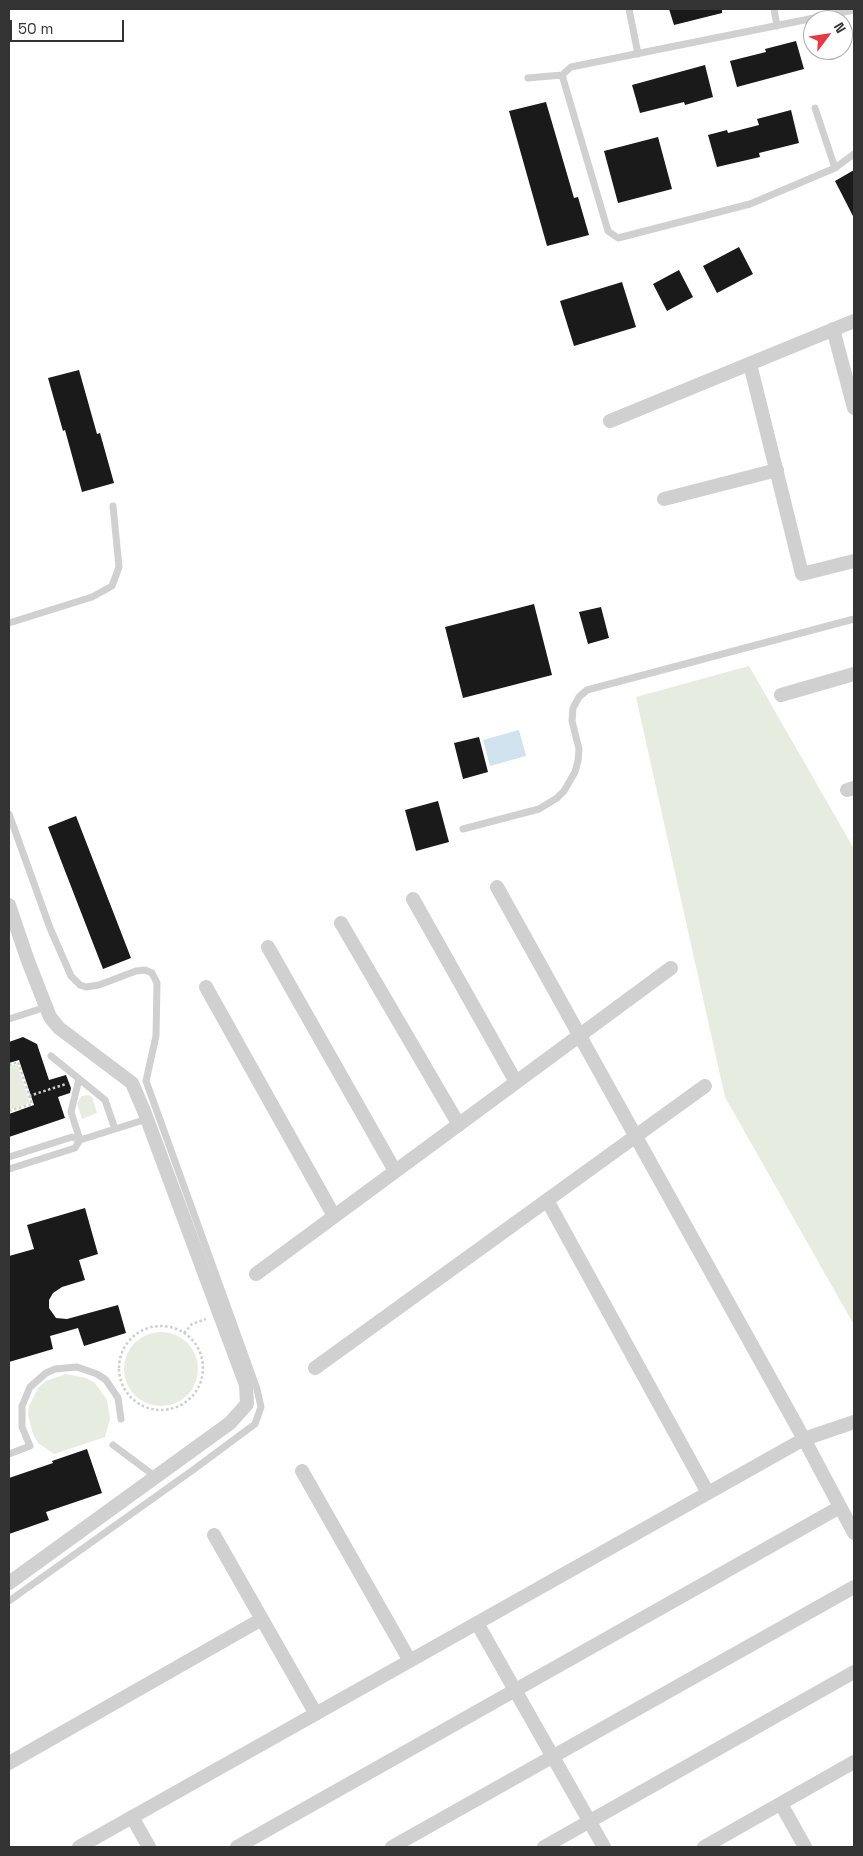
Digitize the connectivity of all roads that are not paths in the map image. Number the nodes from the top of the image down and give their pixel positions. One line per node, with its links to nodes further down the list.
1 (630, 9): 5 (lane)
2 (774, 9): 4 (lane)
3 (854, 10): 4 (lane)
4 (777, 26): 5 (lane)
5 (638, 54): 6 (lane)
6 (562, 75): 7 (lane); 10 (lane)
7 (528, 78)
8 (815, 108): 10 (lane)
9 (854, 154): 10 (lane)
10 (835, 168)
11 (854, 321): 12 (street)
12 (833, 330): 13 (street); 14 (street)
13 (750, 364): 15 (street); 16 (street)
14 (854, 408)
15 (610, 421)
16 (777, 470): 17 (street); 19 (street)
17 (664, 499)
18 (113, 506): 21 (lane)
19 (854, 561)
20 (854, 619): 25 (lane)
21 (9, 623)
22 (854, 674): 23 (street)
23 (782, 695)
24 (9, 814): 65 (lane)
25 (463, 830)
26 (498, 886): 35 (street)
27 (413, 900): 38 (street)
28 (9, 905): 33 (street)
29 (341, 922): 41 (street)
30 (268, 947): 47 (street)
31 (671, 968): 35 (street)
32 (206, 988): 49 (street)
33 (46, 1006): 34 (lane); 40 (street)
34 (9, 1019)
35 (580, 1035): 38 (street); 43 (street)
36 (51, 1056): 37 (lane)
37 (79, 1079): 42 (lane); 44 (lane)
38 (516, 1082): 41 (street)
39 (705, 1086): 43 (street)
40 (147, 1119): 42 (lane); 58 (street)
41 (459, 1125): 47 (street)
42 (115, 1129): 44 (lane)
43 (636, 1136): 48 (street); 54 (street)
44 (80, 1140): 45 (lane); 46 (lane)
45 (9, 1157)
46 (9, 1169)
47 (395, 1171): 49 (street)
48 (548, 1200): 51 (street); 59 (street)
49 (334, 1216): 50 (street)
50 (256, 1274)
51 (315, 1368)
52 (122, 1419): 56 (lane)
53 (854, 1422): 54 (street)
54 (804, 1439): 59 (street); 60 (street)
55 (113, 1445): 58 (lane)
56 (9, 1454)
57 (302, 1471): 68 (street)
58 (156, 1477): 63 (street)
59 (708, 1493): 67 (street)
60 (840, 1507): 61 (street); 70 (street)
61 (854, 1534)
62 (214, 1535): 66 (street)
63 (9, 1583)
64 (854, 1587): 72 (street)
65 (9, 1601)
66 (262, 1619): 71 (street); 74 (street)
67 (478, 1623): 68 (street); 70 (street)
68 (410, 1661): 71 (street)
69 (854, 1672): 77 (street)
70 (516, 1690): 72 (street); 80 (street)
71 (316, 1714): 76 (street)
72 (553, 1756): 77 (street); 81 (street)
73 (854, 1762): 75 (street)
74 (9, 1763)
75 (781, 1804): 84 (street); 85 (street)
76 (132, 1817): 78 (street); 79 (street)
77 (590, 1822): 82 (street); 83 (street)
78 (79, 1847)
79 (149, 1847)
80 (237, 1847)
81 (392, 1847)
82 (544, 1847)
83 (604, 1847)
84 (704, 1847)
85 (805, 1847)

